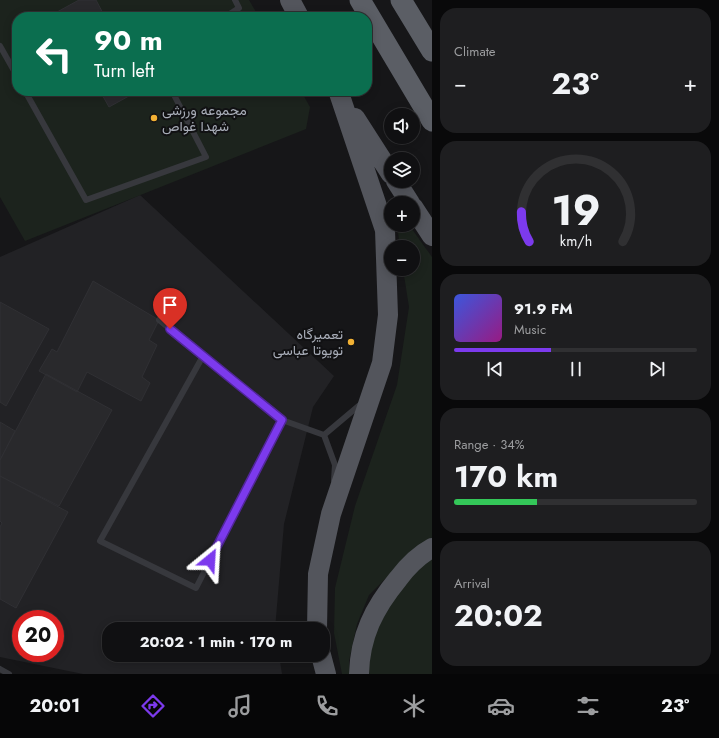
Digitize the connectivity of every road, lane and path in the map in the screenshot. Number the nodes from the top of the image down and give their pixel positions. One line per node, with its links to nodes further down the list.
1 (235, 0): 5 (lane)
2 (290, 0): 6 (main road)
3 (360, 0): 7 (highway)
4 (401, 0): 10 (highway)
5 (233, 12)
6 (296, 12)
7 (367, 12)
8 (372, 20): 16 (highway)
9 (0, 46): 11 (lane)
10 (432, 51)
11 (12, 67)
12 (28, 96): 13 (lane)
13 (175, 96)
14 (339, 96): 22 (main road)
15 (341, 96): 17 (main road)
16 (432, 121)
17 (384, 163)
18 (420, 218): 19 (main road)
19 (432, 236)
20 (159, 320): 21 (lane)
21 (203, 356): 23 (lane); 23 (lane)
22 (371, 396): 24 (lane); 25 (main road)
23 (282, 420): 24 (lane)
24 (324, 436): 25 (lane)
25 (331, 514): 27 (main road)
26 (432, 548): 32 (main road)
27 (317, 622)
28 (323, 662): 31 (main road)
29 (0, 669): 30 (lane)
30 (9, 674)
31 (326, 674)
32 (359, 674)

